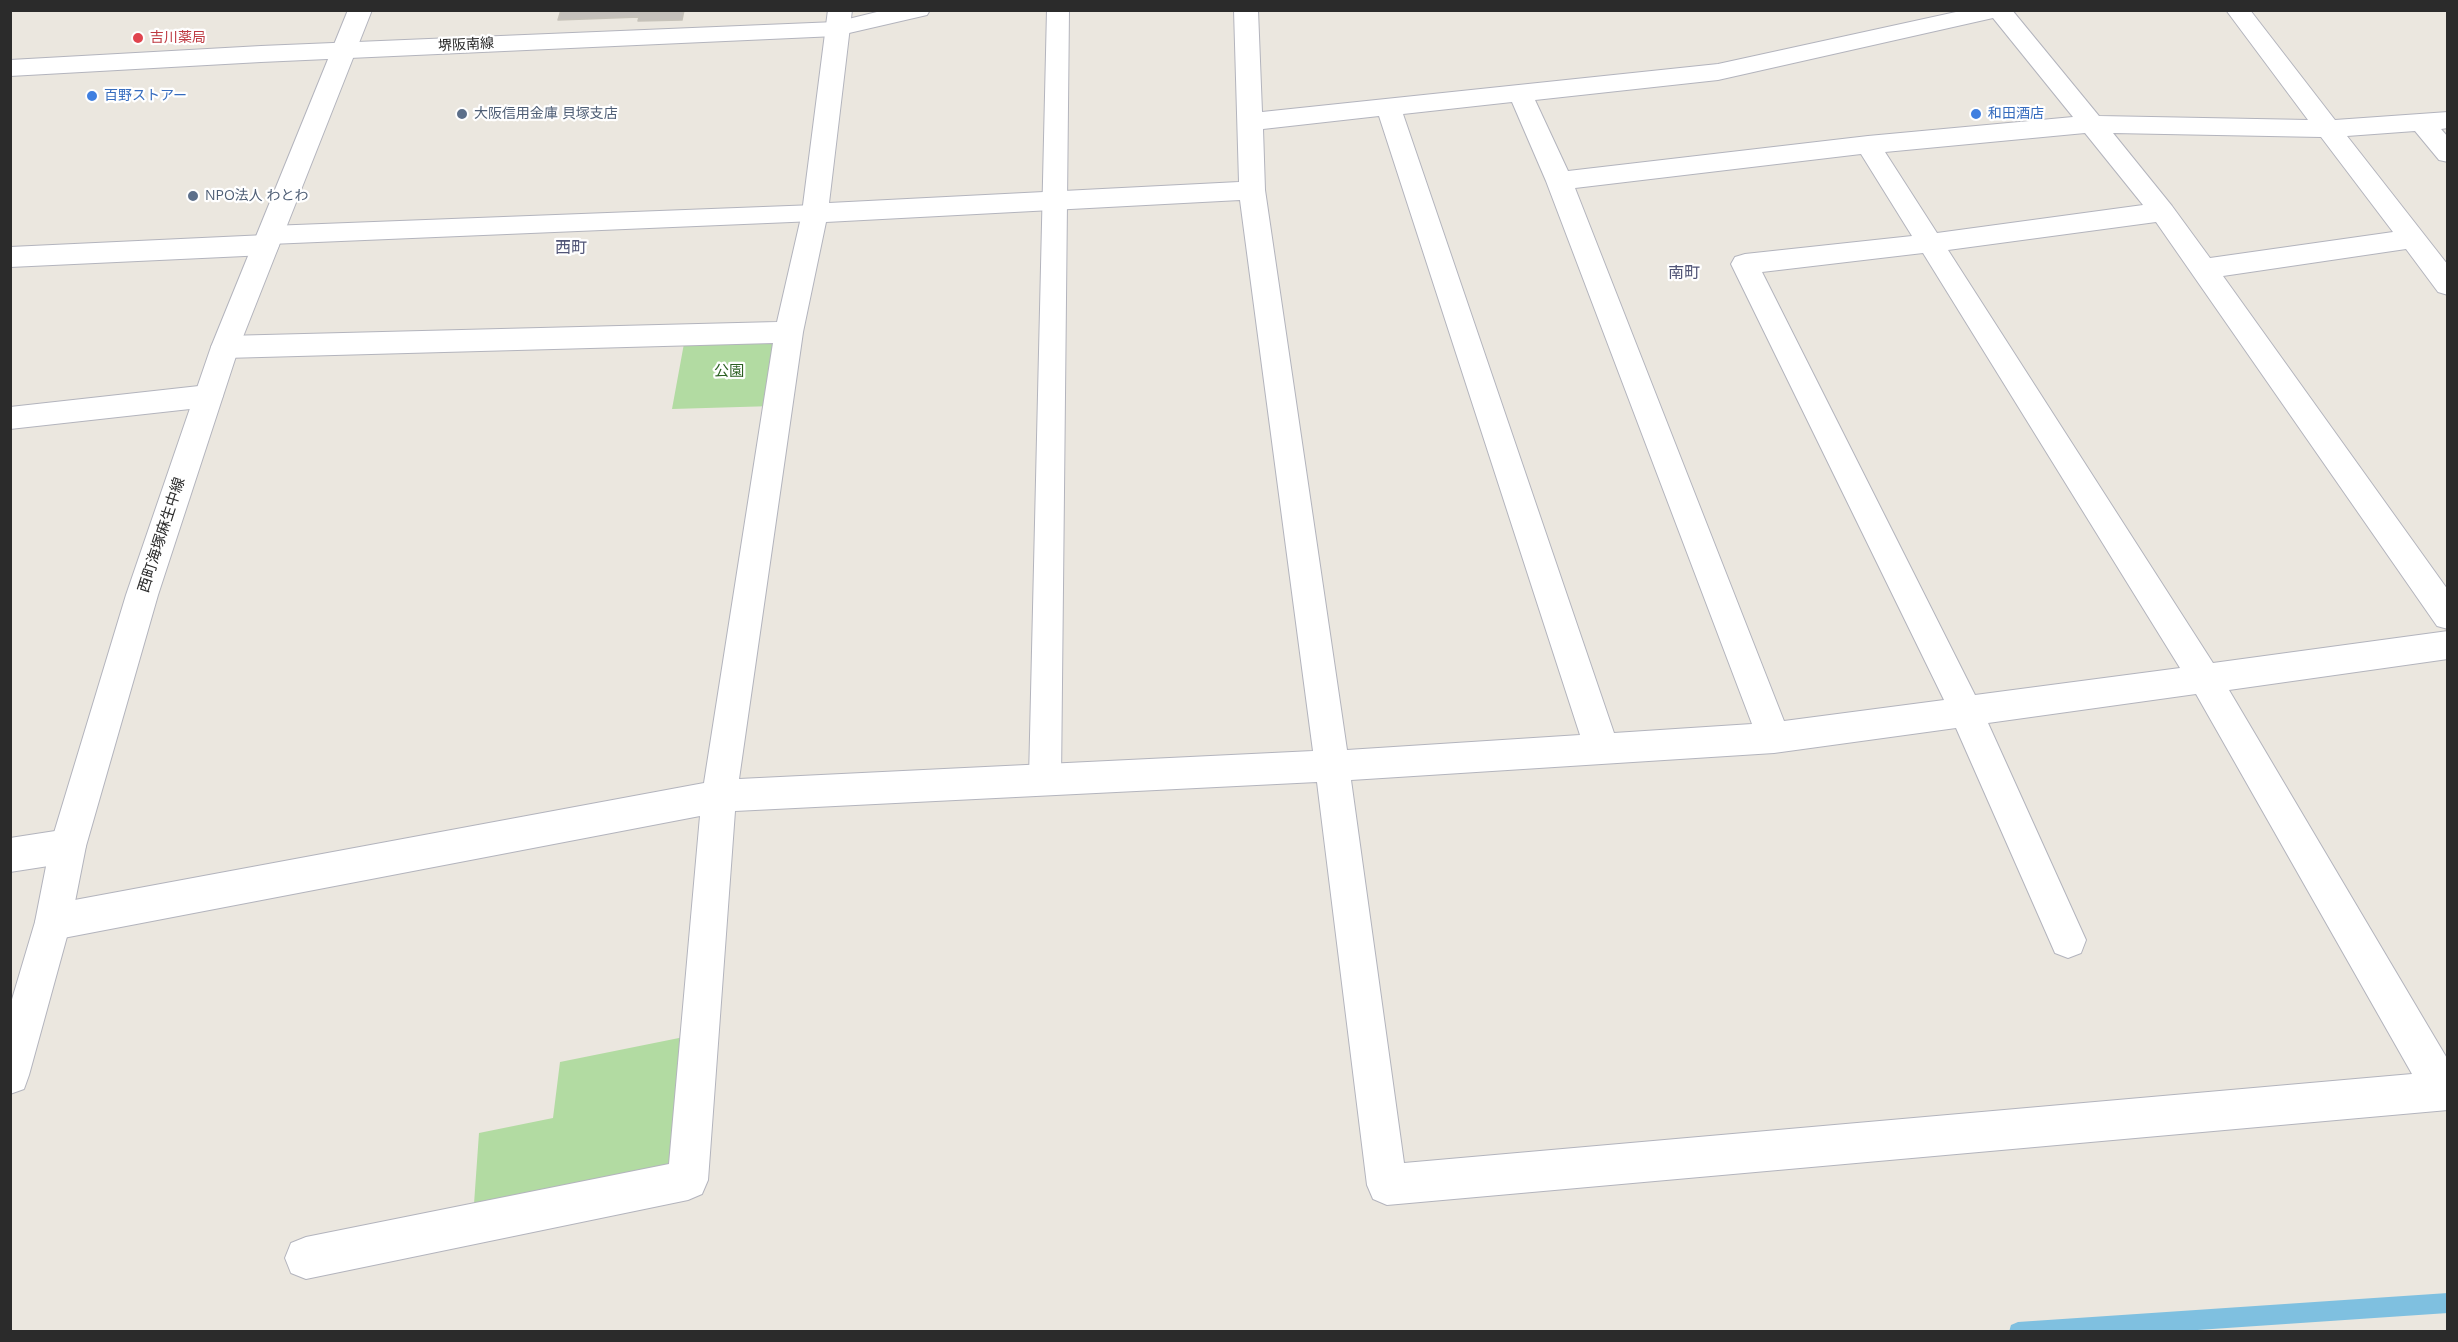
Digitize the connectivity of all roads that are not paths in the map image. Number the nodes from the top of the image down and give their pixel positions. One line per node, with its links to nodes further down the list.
1 (360, 10): 9 (street, 西町海塚麻生中線)
2 (919, 10): 8 (street, 堺阪南線)
3 (1058, 10): 22 (lane)
4 (1246, 10): 14 (street)
5 (1989, 10): 11 (street)
6 (1999, 10): 16 (street)
7 (2237, 10): 17 (street)
8 (838, 20): 9 (street, 堺阪南線); 24 (street)
9 (343, 51): 10 (street, 堺阪南線); 26 (street, 西町海塚麻生中線)
10 (10, 68)
11 (1520, 93): 12 (street); 20 (street)
12 (1388, 107): 14 (street); 40 (street)
13 (2448, 120): 15 (street)
14 (1250, 122): 21 (street)
15 (2421, 122): 17 (street); 19 (street)
16 (2090, 124): 17 (street); 18 (street); 23 (street)
17 (2328, 129): 25 (street)
18 (1868, 145): 20 (street); 27 (street)
19 (2448, 154)
20 (1559, 182): 39 (street)
21 (1252, 190): 22 (street); 41 (street)
22 (1053, 200): 24 (street); 42 (lane)
23 (2163, 212): 27 (street); 29 (street)
24 (815, 213): 26 (lane); 31 (street)
25 (2412, 238): 29 (street); 30 (street)
26 (268, 240): 28 (street); 32 (street, 西町海塚麻生中線)
27 (1930, 243): 37 (street); 38 (street)
28 (10, 257)
29 (2203, 269): 35 (street)
30 (2448, 285)
31 (789, 332): 32 (street); 43 (street)
32 (225, 347): 33 (street, 西町海塚麻生中線)
33 (208, 396): 34 (street); 44 (street, 西町海塚麻生中線)
34 (10, 418)
35 (2448, 616)
36 (2448, 645): 37 (street)
37 (2205, 679): 38 (street); 49 (street)
38 (1966, 711): 39 (street); 47 (street)
39 (1774, 738): 40 (street)
40 (1602, 749): 41 (street)
41 (1332, 766): 42 (street); 49 (street)
42 (1045, 779): 43 (street)
43 (719, 796): 46 (street); 50 (street)
44 (68, 846): 45 (street); 46 (street, 西町海塚麻生中線)
45 (10, 855)
46 (53, 922): 48 (street, 西町海塚麻生中線)
47 (2068, 940)
48 (10, 1075)
49 (2445, 1090)
50 (306, 1258)

